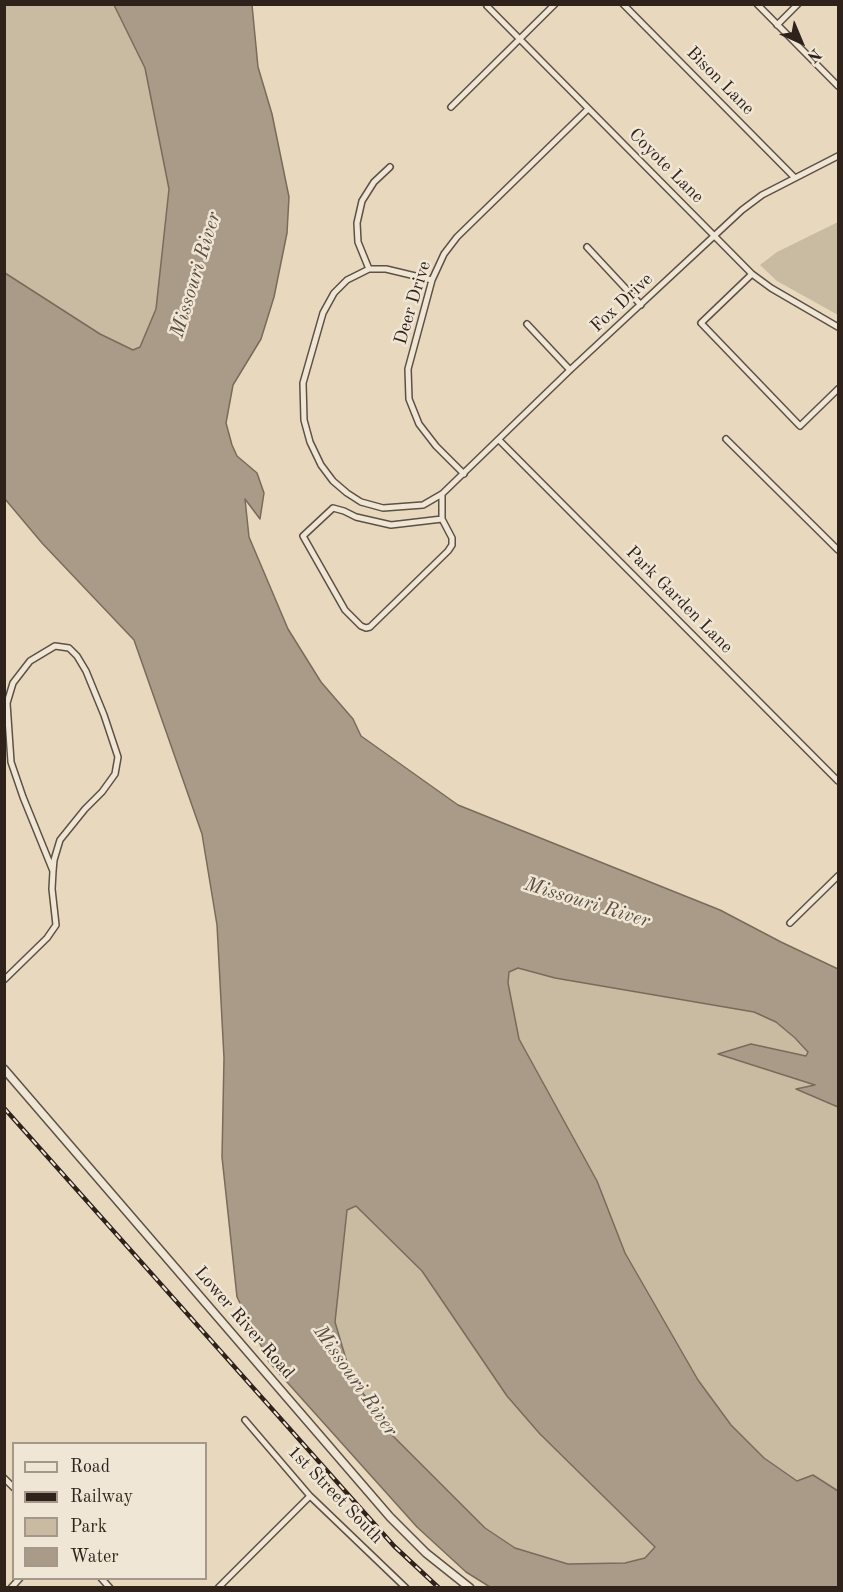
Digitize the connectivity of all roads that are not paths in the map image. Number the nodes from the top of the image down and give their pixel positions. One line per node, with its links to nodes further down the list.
1 (555, 4): 7 (street)
2 (622, 4): 13 (street, Bison Lane)
3 (757, 4): 6 (street)
4 (798, 4): 6 (street)
5 (487, 6): 7 (street, Coyote Lane)
6 (777, 25): 8 (street)
7 (520, 39): 9 (street); 10 (street, Coyote Lane)
8 (838, 85)
9 (451, 106)
10 (588, 109): 14 (street, Coyote Lane); 18 (street, Deer Drive)
11 (838, 156): 13 (street, Fox Drive)
12 (390, 167): 16 (street)
13 (795, 178): 14 (street, Fox Drive)
14 (715, 236): 17 (street, Coyote Lane); 19 (street, Fox Drive)
15 (587, 247): 19 (street)
16 (369, 269): 18 (street); 27 (street, Fox Drive)
17 (752, 274): 21 (street, Coyote Lane); 23 (street)
18 (432, 280): 26 (street, Deer Drive)
19 (641, 305): 22 (street, Fox Drive)
20 (527, 324): 22 (street)
21 (838, 327)
22 (570, 370): 25 (street, Fox Drive)
23 (838, 389)
24 (726, 439): 29 (street)
25 (499, 440): 26 (street, Fox Drive); 30 (street, Park Garden Lane)
26 (464, 474): 27 (street, Fox Drive)
27 (442, 494): 28 (street)
28 (442, 519): 28 (street)
29 (838, 550)
30 (838, 781)
31 (53, 871): 31 (street); 34 (street)
32 (838, 876): 33 (street)
33 (790, 923)
34 (4, 980)
35 (4, 1069): 40 (street, Lower River Road)
36 (245, 1420): 37 (street, 1st Street South)
37 (310, 1496): 38 (street); 39 (street, 1st Street South)
38 (218, 1587)
39 (406, 1587)
40 (470, 1587)

